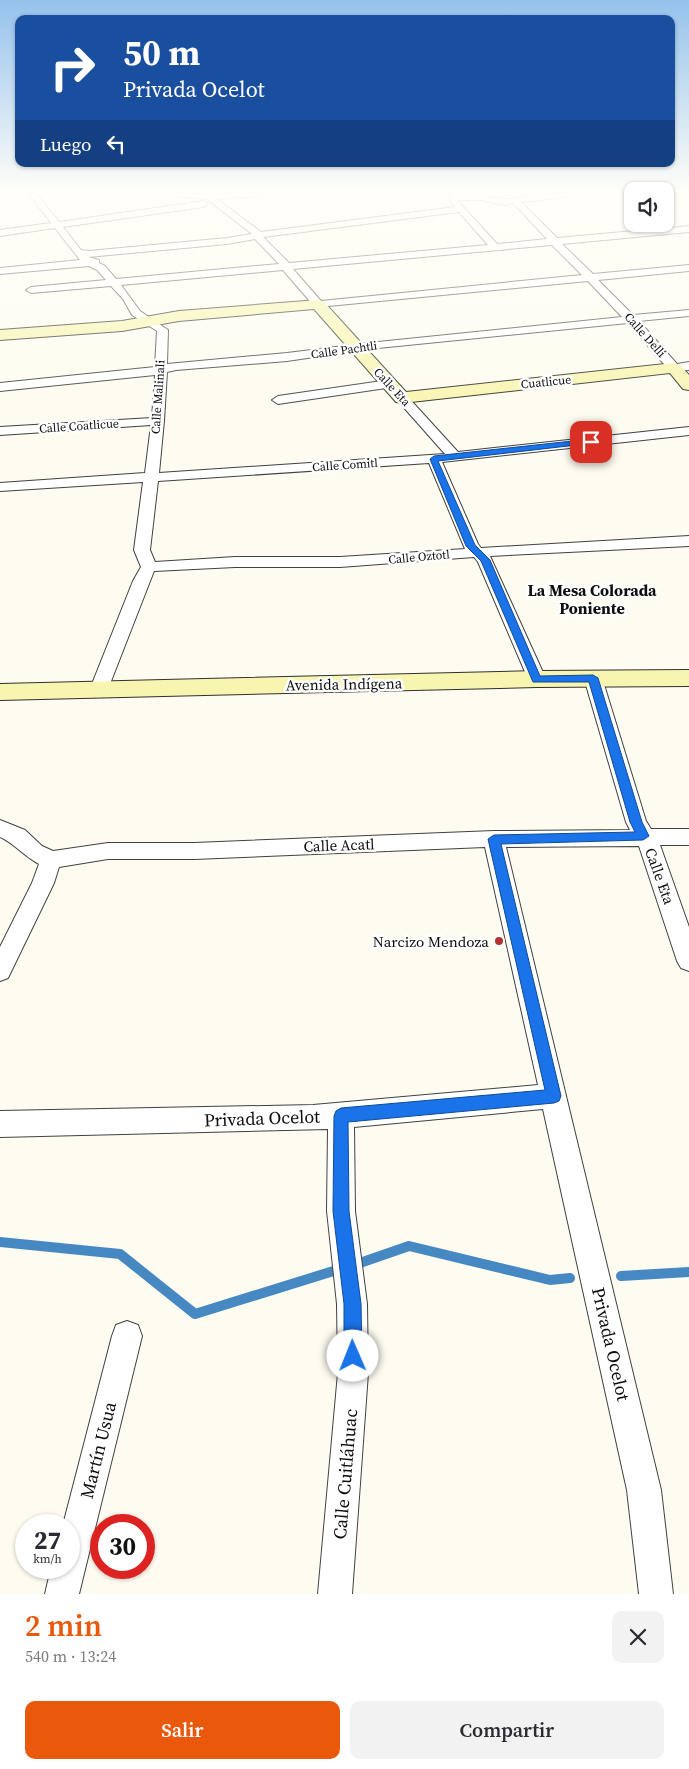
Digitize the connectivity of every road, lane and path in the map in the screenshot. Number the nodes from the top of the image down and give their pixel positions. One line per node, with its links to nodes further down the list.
1 (35, 267): 7 (street)
2 (100, 267): 10 (street)
3 (270, 267): 8 (street)
4 (287, 267): 13 (street, Calle Eta)
5 (579, 267): 9 (street, Calle Delli)
6 (689, 268): 9 (street)
7 (0, 273)
8 (145, 278): 10 (street); 12 (street)
9 (590, 278): 13 (street); 15 (street, Calle Delli)
10 (113, 281): 11 (street); 12 (street)
11 (31, 290)
12 (123, 293): 16 (street)
13 (318, 304): 16 (street); 18 (street, Calle Eta)
14 (689, 313): 15 (street, Calle Pachtli)
15 (629, 319): 18 (street, Calle Pachtli); 19 (street, Calle Delli)
16 (149, 322): 17 (street); 20 (street, Calle Malinali)
17 (0, 335)
18 (356, 348): 20 (street, Calle Pachtli); 21 (street, Calle Eta)
19 (681, 367): 22 (street, Calle Delli); 24 (street, Cuatlicue)
20 (160, 370): 23 (street, Calle Pachtli); 26 (street, Calle Malinali)
21 (389, 384): 24 (street, Calle Eta); 25 (street)
22 (689, 385)
23 (0, 387)
24 (402, 398): 29 (street, Calle Eta)
25 (278, 400)
26 (158, 420): 27 (street, Calle Coatlicue); 31 (street, Calle Malinali)
27 (0, 431)
28 (689, 431): 29 (street, Calle Comitl)
29 (455, 457): 30 (street, Calle Comitl)
30 (434, 459): 31 (street, Calle Comitl); 34 (street)
31 (150, 478): 32 (street, Calle Comitl); 35 (street, Calle Malinali)
32 (0, 487)
33 (689, 541): 34 (street, Calle Oztotl)
34 (477, 553): 35 (street, Calle Oztotl); 38 (street)
35 (149, 567): 39 (street)
36 (593, 678): 37 (street, Avenida Indígena); 38 (street, Avenida Indígena); 42 (street, Calle Eta)
37 (689, 678)
38 (537, 679): 39 (street, Avenida Indígena)
39 (99, 689): 40 (street, Avenida Indígena)
40 (0, 692)
41 (0, 828): 45 (street)
42 (643, 836): 43 (street, Calle Acatl); 44 (street, Calle Acatl); 46 (street, Calle Eta)
43 (689, 837)
44 (494, 839): 45 (street, Calle Acatl); 48 (street, Privada Ocelot)
45 (51, 860): 47 (street)
46 (689, 961)
47 (0, 971)
48 (554, 1096): 49 (street, Privada Ocelot); 54 (street, Privada Ocelot)
49 (341, 1116): 50 (street, Privada Ocelot); 53 (street, Calle Cuitláhuac)
50 (0, 1124)
51 (127, 1336): 52 (street, Martín Usua)
52 (62, 1594)
53 (335, 1594)
54 (656, 1594)

